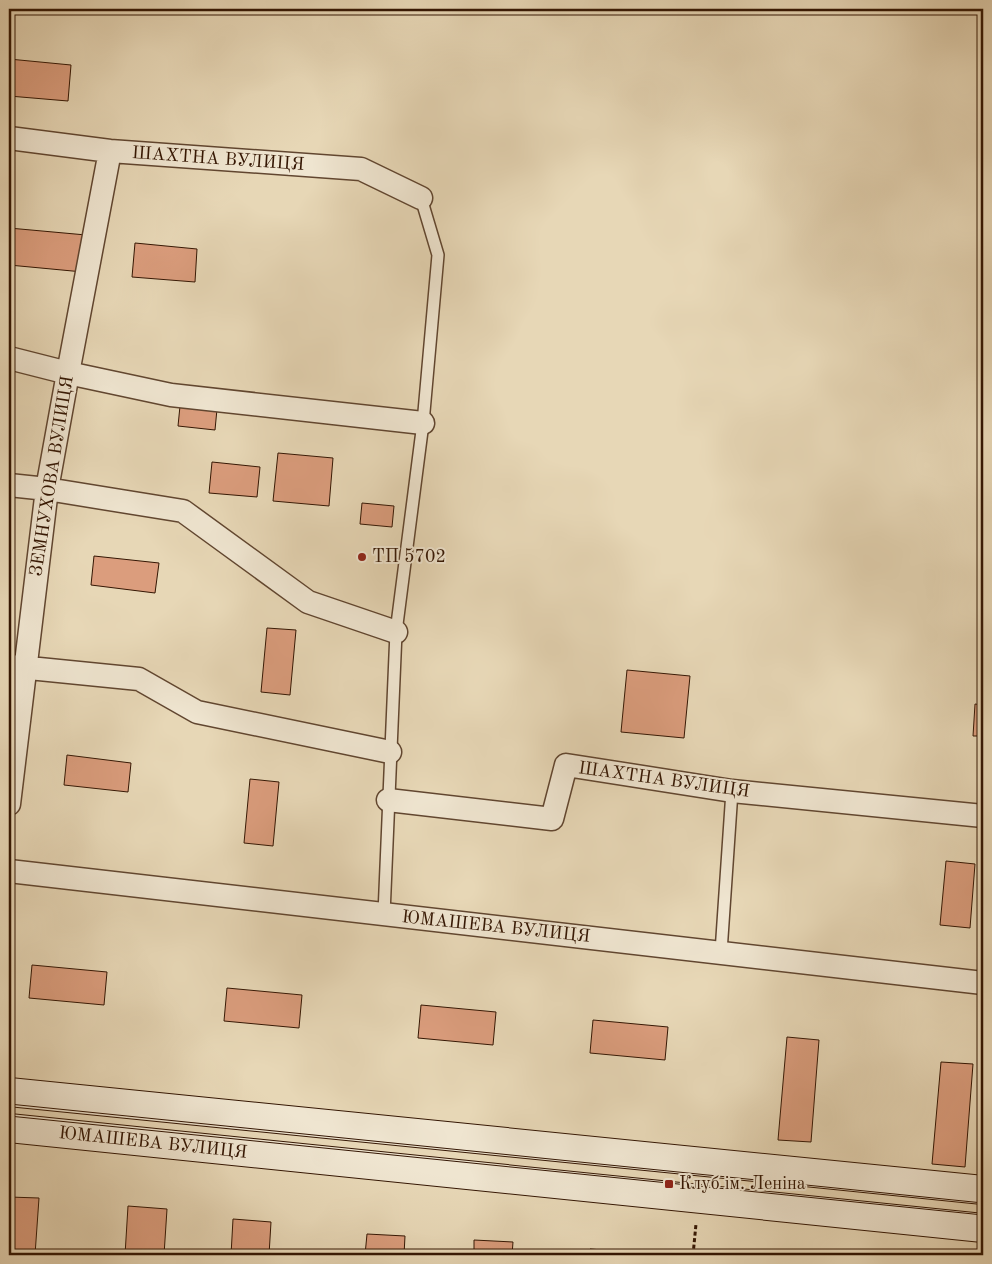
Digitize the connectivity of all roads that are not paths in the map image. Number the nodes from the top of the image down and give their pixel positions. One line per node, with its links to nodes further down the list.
1 (9, 138): 2 (street, ШАХТНА ВУЛИЦЯ)
2 (110, 151): 3 (street, ШАХТНА ВУЛИЦЯ); 5 (street, ЗЕМНУХОВА ВУЛИЦЯ)
3 (421, 198): 6 (lane)
4 (9, 358): 5 (street)
5 (68, 373): 6 (street); 8 (street, ЗЕМНУХОВА ВУЛИЦЯ)
6 (423, 423): 9 (lane)
7 (9, 485): 8 (street)
8 (47, 489): 9 (street); 10 (street, ЗЕМНУХОВА ВУЛИЦЯ)
9 (396, 632): 11 (lane)
10 (17, 667): 11 (street); 14 (street, ЗЕМНУХОВА ВУЛИЦЯ)
11 (390, 752): 13 (lane)
12 (732, 791): 13 (street, ШАХТНА ВУЛИЦЯ); 15 (street, ШАХТНА ВУЛИЦЯ); 18 (lane)
13 (388, 800): 17 (lane)
14 (9, 804)
15 (983, 816)
16 (9, 871): 17 (street, ЮМАШЕВА ВУЛИЦЯ)
17 (384, 914): 18 (street, ЮМАШЕВА ВУЛИЦЯ)
18 (721, 952): 19 (street, ЮМАШЕВА ВУЛИЦЯ)
19 (983, 983)
20 (9, 1092): 22 (main road, ЮМАШЕВА ВУЛИЦЯ)
21 (9, 1128): 23 (main road, ЮМАШЕВА ВУЛИЦЯ)
22 (983, 1190)
23 (983, 1228)

